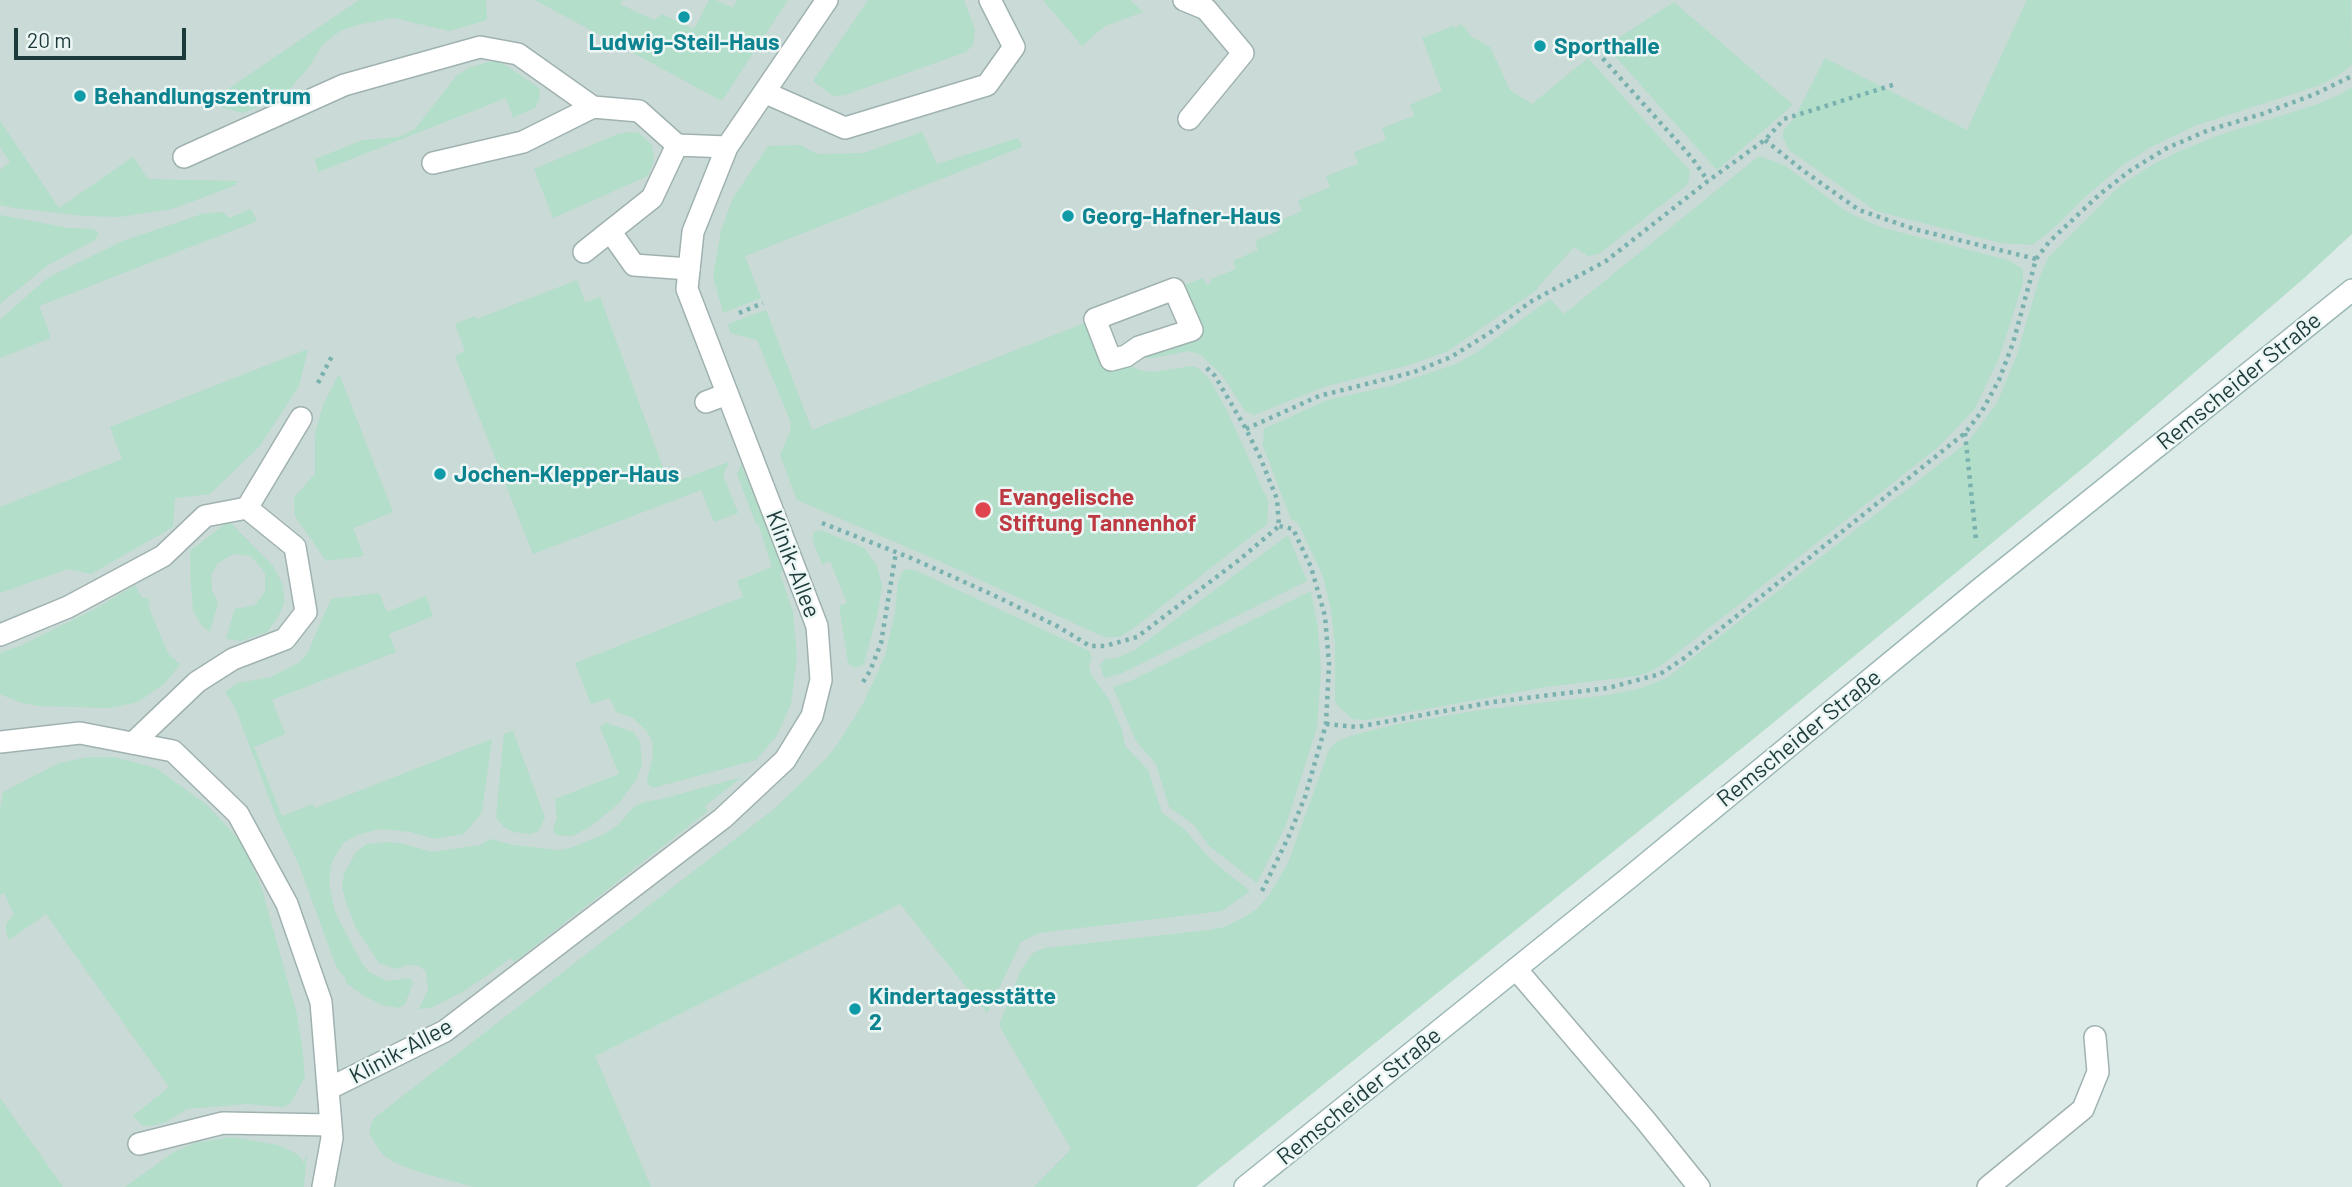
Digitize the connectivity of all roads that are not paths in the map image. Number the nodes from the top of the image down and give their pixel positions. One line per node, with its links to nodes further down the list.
1 (827, 0): 4 (street, Klinik-Allee)
2 (990, 0): 4 (street)
3 (1184, 0): 6 (street)
4 (766, 93): 8 (street, Klinik-Allee)
5 (593, 107): 7 (street); 9 (street); 10 (street)
6 (1189, 119)
7 (677, 145): 8 (street); 11 (street)
8 (727, 147): 13 (street, Klinik-Allee)
9 (184, 157)
10 (433, 163)
11 (610, 231): 12 (street); 13 (street)
12 (584, 252)
13 (689, 269): 15 (street, Klinik-Allee)
14 (2352, 290): 22 (street, Remscheider Straße)
15 (727, 394): 16 (street); 24 (street, Klinik-Allee)
16 (706, 402)
17 (301, 418): 18 (street)
18 (247, 508): 19 (street); 21 (street)
19 (0, 635)
20 (0, 741): 21 (street)
21 (133, 743): 24 (street)
22 (1516, 969): 28 (street, Remscheider Straße); 29 (street)
23 (2095, 1037): 30 (street)
24 (328, 1089): 25 (street, Klinik-Allee)
25 (330, 1125): 26 (street); 27 (street, Klinik-Allee)
26 (139, 1144)
27 (323, 1187)
28 (1245, 1187)
29 (1699, 1187)
30 (1989, 1187)

